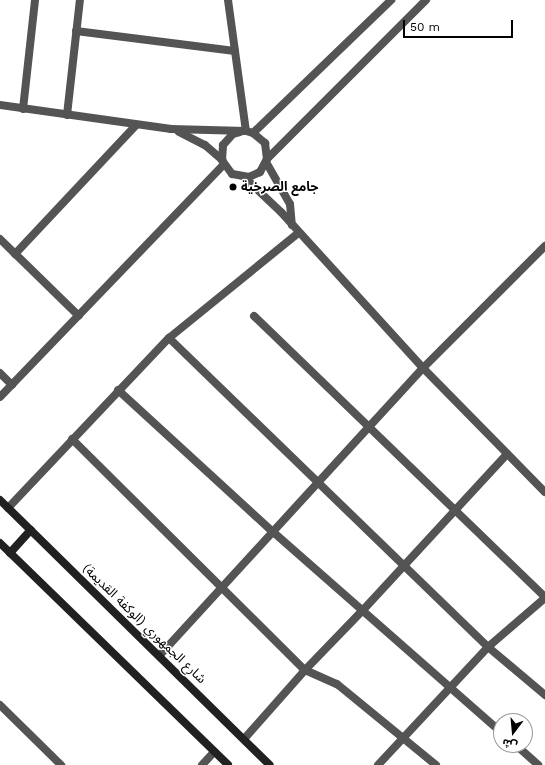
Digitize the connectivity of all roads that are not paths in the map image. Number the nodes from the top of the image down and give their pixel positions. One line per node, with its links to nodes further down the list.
1 (35, 0): 9 (street)
2 (80, 0): 6 (street)
3 (228, 0): 7 (street)
4 (391, 0): 13 (street)
5 (426, 0): 14 (street)
6 (76, 31): 7 (street); 10 (street)
7 (235, 51): 13 (street)
8 (0, 105): 9 (street)
9 (23, 109): 10 (street)
10 (67, 115): 11 (street)
11 (136, 124): 12 (street); 21 (street)
12 (171, 129): 13 (street); 15 (street)
13 (246, 132): 14 (street); 15 (street)
14 (267, 160): 16 (street); 17 (street)
15 (223, 162): 16 (street); 22 (street)
16 (244, 177): 17 (street)
17 (292, 225): 18 (street)
18 (298, 233): 24 (street); 25 (street)
19 (0, 239): 21 (street)
20 (545, 246): 25 (street)
21 (15, 254): 22 (street)
22 (79, 316): 27 (street)
23 (254, 316): 30 (street)
24 (169, 338): 28 (street); 33 (street)
25 (423, 368): 30 (street); 32 (street)
26 (0, 373): 27 (street)
27 (12, 385): 29 (street)
28 (118, 390): 31 (street); 39 (street)
29 (0, 397)
30 (367, 427): 33 (street); 37 (street)
31 (72, 439): 36 (street); 43 (street)
32 (507, 454): 34 (street); 37 (street)
33 (317, 482): 39 (street); 42 (street)
34 (545, 492)
35 (0, 500): 36 (main road, شارع الجمهوري (الوكفة القديمة))
36 (8, 508): 38 (main road, شارع الجمهوري (الوكفة القديمة))
37 (455, 510): 42 (street); 44 (street)
38 (31, 530): 41 (main road); 47 (main road, شارع الجمهوري (الوكفة القديمة))
39 (272, 531): 43 (street); 45 (street)
40 (0, 543): 41 (main road)
41 (10, 553): 55 (main road)
42 (404, 565): 45 (street); 46 (street)
43 (221, 587): 47 (street); 48 (street)
44 (545, 597): 46 (street)
45 (364, 610): 48 (street); 49 (street)
46 (488, 647): 49 (street); 50 (street)
47 (159, 656): 54 (main road, شارع الجمهوري (الوكفة القديمة))
48 (305, 670): 53 (street); 54 (street)
49 (451, 687): 52 (street); 53 (street)
50 (545, 696)
51 (0, 704): 58 (street)
52 (493, 725)
53 (403, 736): 62 (street); 63 (street)
54 (244, 739): 61 (main road, شارع الجمهوري (الوكفة القديمة))
55 (214, 752): 59 (street); 60 (main road)
56 (525, 753): 64 (street)
57 (545, 761): 65 (street)
58 (61, 765)
59 (202, 765)
60 (228, 765)
61 (270, 765)
62 (378, 765)
63 (436, 765)
64 (538, 765)
65 (541, 765)

